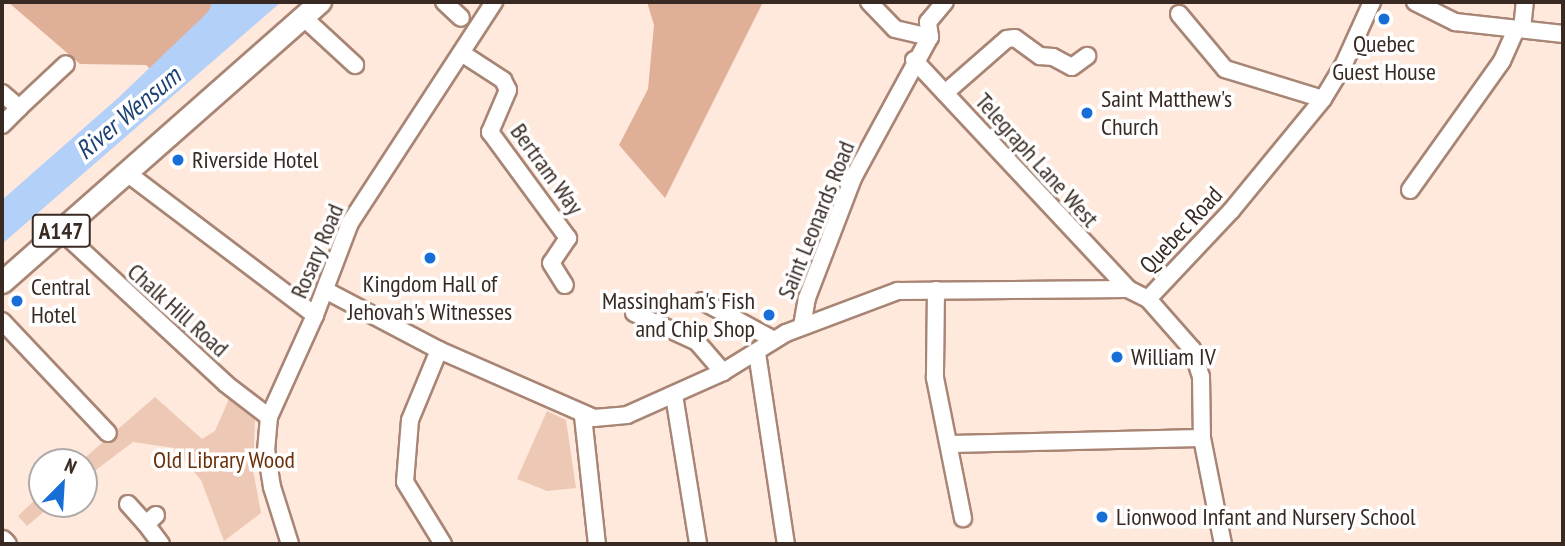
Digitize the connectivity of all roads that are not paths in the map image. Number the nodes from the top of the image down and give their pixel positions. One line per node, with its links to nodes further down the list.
1 (320, 2): 10 (main road, A147)
2 (444, 2): 11 (street)
3 (494, 2): 15 (street, Rosary Road)
4 (869, 2): 14 (street)
5 (945, 2): 14 (street, Saint Leonards Road)
6 (1372, 2): 22 (street, Quebec Road)
7 (1415, 2): 12 (street)
8 (1525, 2): 12 (street)
9 (1179, 14): 22 (street)
10 (303, 17): 19 (street); 25 (main road, A147)
11 (461, 18)
12 (1519, 29): 13 (street); 26 (street)
13 (1563, 34)
14 (930, 37): 17 (street, Saint Leonards Road)
15 (463, 54): 29 (street, Bertram Way); 30 (street, Rosary Road)
16 (1087, 56): 21 (street)
17 (914, 61): 21 (street, Telegraph Lane West); 38 (street, Saint Leonards Road)
18 (66, 64): 23 (street)
19 (355, 65)
20 (2, 93): 23 (street)
21 (945, 93): 32 (street, Telegraph Lane West)
22 (1323, 99): 33 (street, Quebec Road)
23 (19, 108): 24 (street)
24 (2, 125)
25 (127, 173): 27 (main road, A147); 36 (street)
26 (1409, 190)
27 (61, 231): 28 (main road, A147); 45 (street, Chalk Hill Road)
28 (2, 282)
29 (565, 285)
30 (325, 289): 36 (street, Rosary Road); 40 (street, Saint Leonards Road)
31 (936, 289): 32 (street, Quebec Road); 38 (street, Quebec Road); 48 (street)
32 (1128, 289): 33 (street, Quebec Road)
33 (1148, 299): 47 (street)
34 (702, 301): 39 (street)
35 (634, 313): 42 (street)
36 (315, 315): 45 (street, Rosary Road)
37 (2, 321): 46 (street)
38 (802, 326): 39 (street, Saint Leonards Road)
39 (774, 340): 41 (street, Saint Leonards Road)
40 (439, 350): 44 (street, Saint Leonards Road); 53 (street)
41 (757, 353): 42 (street, Saint Leonards Road); 56 (street)
42 (723, 372): 43 (street, Saint Leonards Road)
43 (674, 395): 44 (street, Saint Leonards Road); 55 (street)
44 (583, 416): 54 (street)
45 (269, 417): 52 (street, Rosary Road)
46 (107, 433)
47 (1202, 438): 48 (street); 57 (street)
48 (950, 444): 50 (street)
49 (128, 504): 51 (street)
50 (963, 518)
51 (161, 544)
52 (290, 544)
53 (443, 544)
54 (597, 544)
55 (698, 544)
56 (786, 544)
57 (1223, 544)

